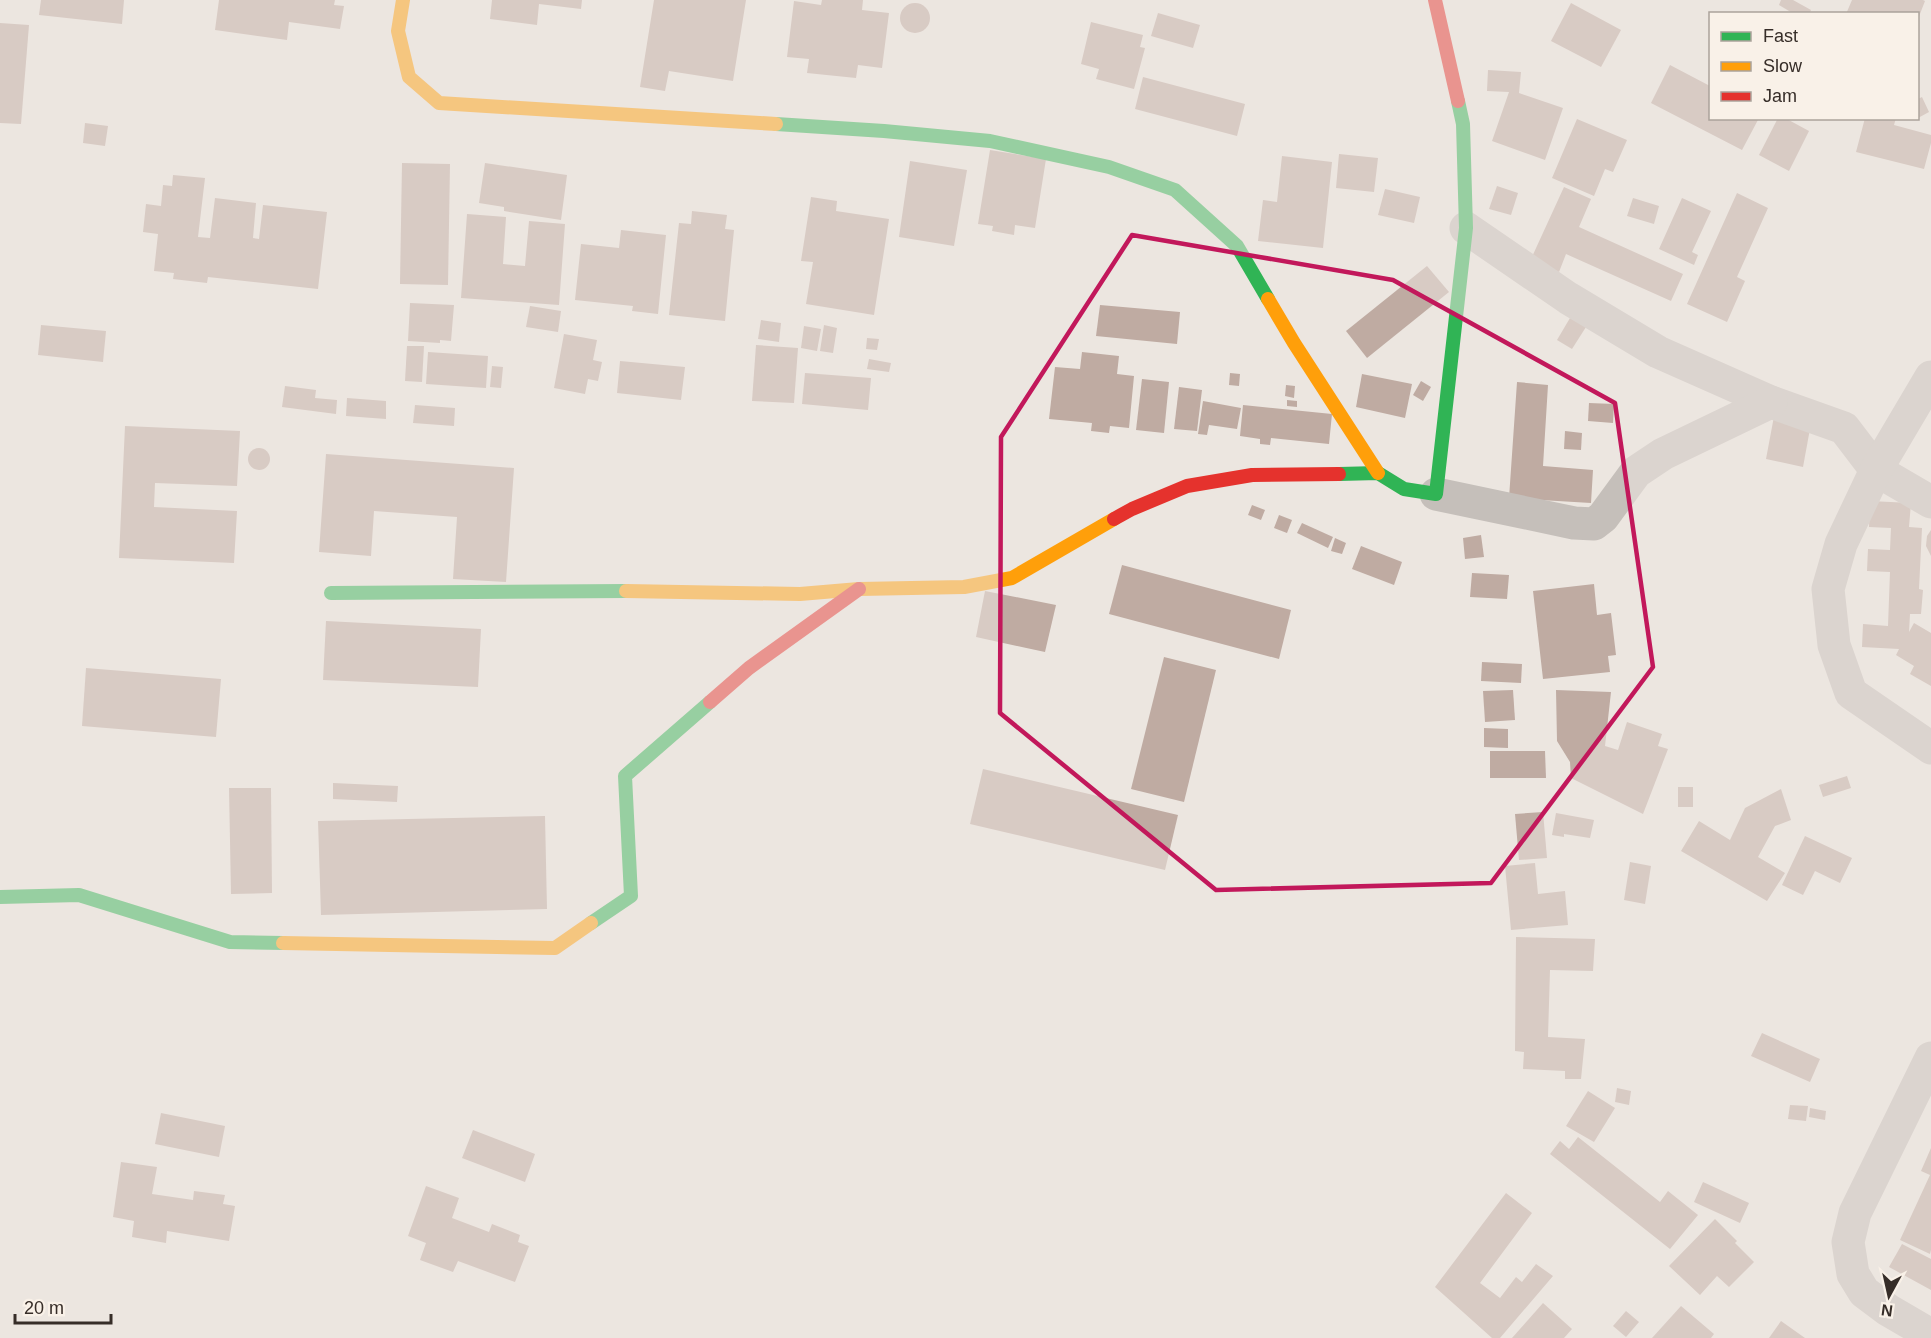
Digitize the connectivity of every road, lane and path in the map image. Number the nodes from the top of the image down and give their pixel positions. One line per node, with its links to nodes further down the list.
1 (403, 0): 7 (street)
2 (1435, 0): 3 (street)
3 (1466, 228): 5 (street); 8 (street)
4 (1931, 377): 6 (street)
5 (1771, 402): 6 (street); 8 (street)
6 (1876, 470): 9 (street); 12 (street)
7 (1378, 473): 8 (street); 10 (street)
8 (1436, 494)
9 (1931, 502)
10 (859, 589): 11 (street); 13 (street)
11 (331, 593)
12 (1931, 748)
13 (0, 897)
14 (1931, 1058): 15 (street)
15 (1931, 1335)

